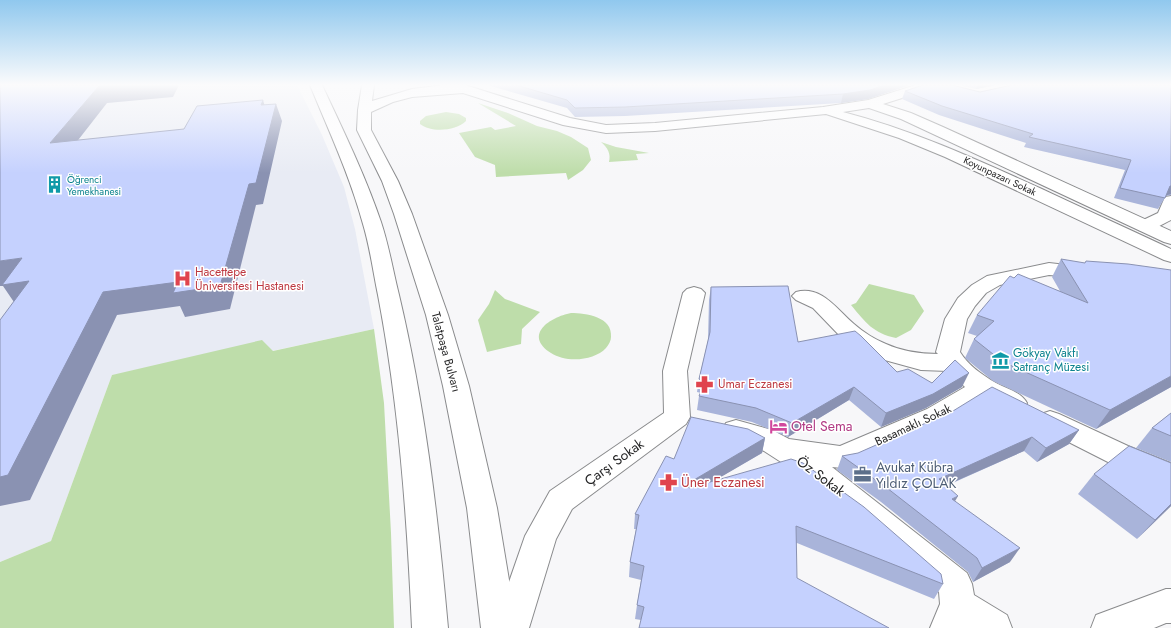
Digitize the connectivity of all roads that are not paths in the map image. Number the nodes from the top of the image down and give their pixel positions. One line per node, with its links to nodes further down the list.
1 (329, 114): 21 (main road)
2 (364, 114): 22 (main road, Talatpaşa Bulvarı)
3 (545, 114): 4 (main road)
4 (788, 114)
5 (837, 114): 10 (main road, Koyunpazarı Sokak)
6 (901, 114): 8 (main road, Koyunpazarı Sokak)
7 (1171, 201): 8 (main road)
8 (1145, 226): 9 (main road, Koyunpazarı Sokak)
9 (1171, 238)
10 (1171, 256)
11 (1108, 274): 14 (main road)
12 (694, 293): 16 (main road)
13 (803, 296): 14 (main road)
14 (954, 363): 15 (main road)
15 (983, 388): 17 (main road, Basamaklı Sokak); 18 (main road)
16 (697, 421): 17 (main road, Öz Sokak); 23 (main road, Çarşı Sokak)
17 (785, 450): 20 (main road, Öz Sokak)
18 (1171, 476)
19 (1171, 606): 25 (main road)
20 (953, 617): 24 (main road)
21 (430, 628)
22 (499, 628)
23 (511, 628)
24 (994, 628)
25 (1109, 628)

